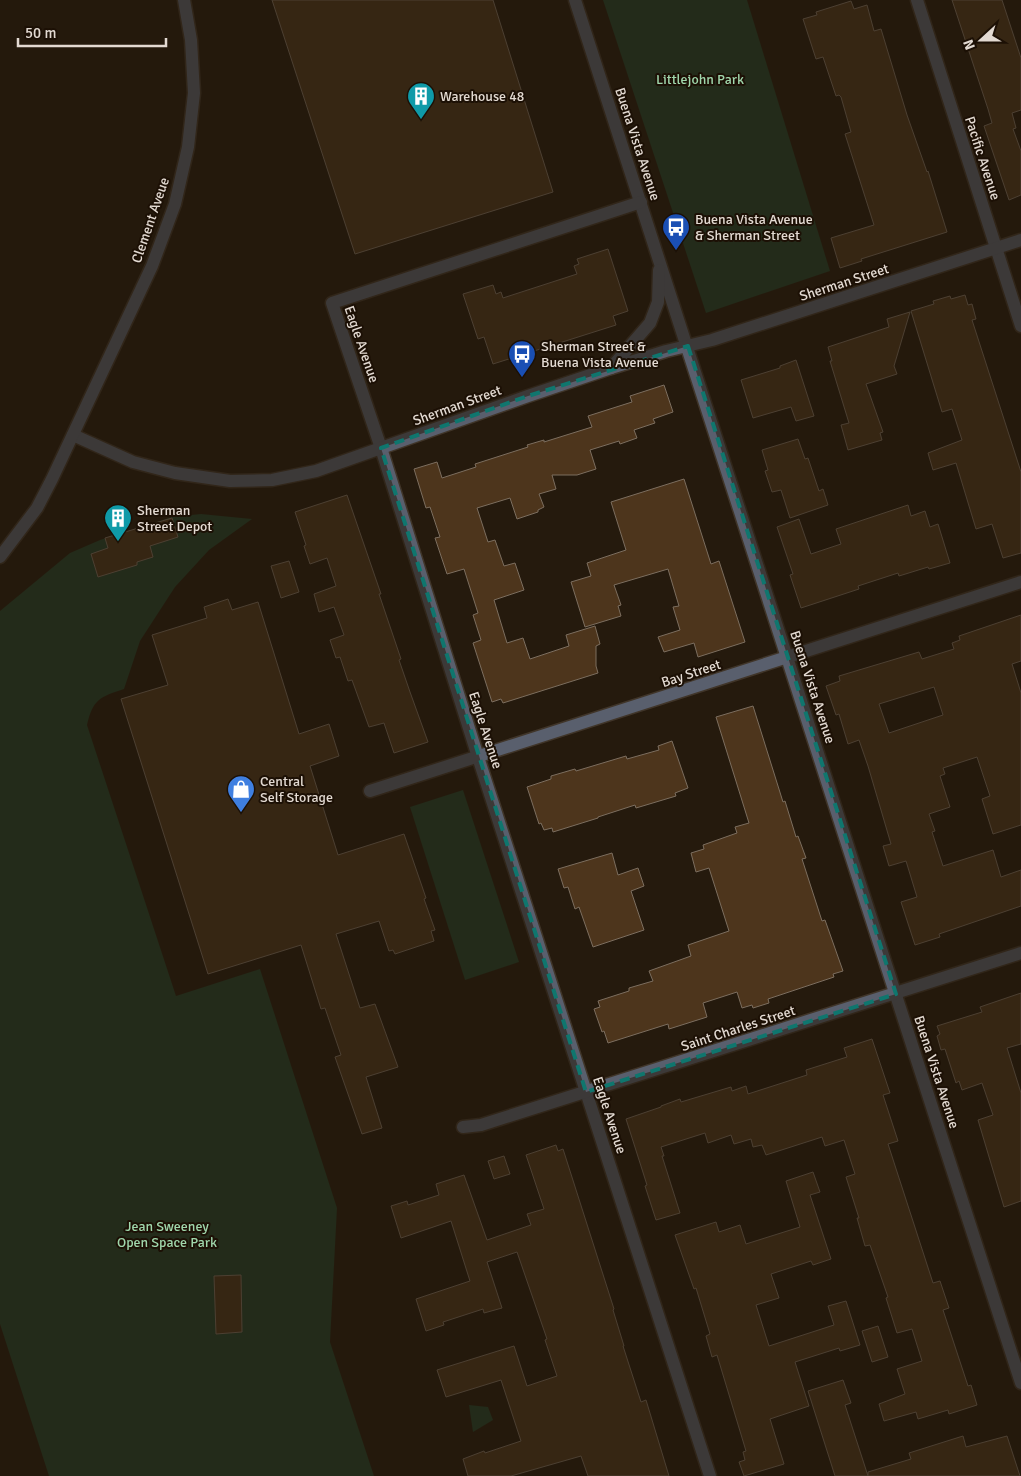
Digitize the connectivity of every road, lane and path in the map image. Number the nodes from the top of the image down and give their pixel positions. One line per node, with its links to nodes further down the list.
1 (184, 0): 11 (street, Clement Aveue)
2 (575, 0): 4 (street, Buena Vista Avenue)
3 (917, 0): 6 (street, Pacific Avenue)
4 (642, 202): 7 (street, Buena Vista Avenue); 12 (street, Eagle Avenue)
5 (1021, 240): 6 (street, Sherman Street)
6 (996, 248): 8 (street, Pacific Avenue); 9 (street, Sherman Street)
7 (659, 260): 9 (street, Buena Vista Avenue); 10 (street)
8 (1021, 326)
9 (688, 346): 10 (street, Sherman Street); 15 (street, Buena Vista Avenue)
10 (611, 368): 12 (street, Sherman Street)
11 (73, 435): 12 (street, Sherman Street); 13 (street, Clement Aveue)
12 (381, 448): 16 (street, Eagle Avenue)
13 (0, 556)
14 (1021, 582): 15 (street, Bay Street)
15 (788, 658): 16 (street, Bay Street); 19 (street, Buena Vista Avenue)
16 (478, 757): 17 (street, Bay Street); 20 (street, Eagle Avenue)
17 (370, 792)
18 (1021, 953): 19 (street, Saint Charles Street)
19 (896, 994): 20 (street, Saint Charles Street); 22 (street, Buena Vista Avenue)
20 (586, 1092): 21 (street, Saint Charles Street); 23 (street, Eagle Avenue)
21 (463, 1127)
22 (1021, 1383)
23 (710, 1476)

